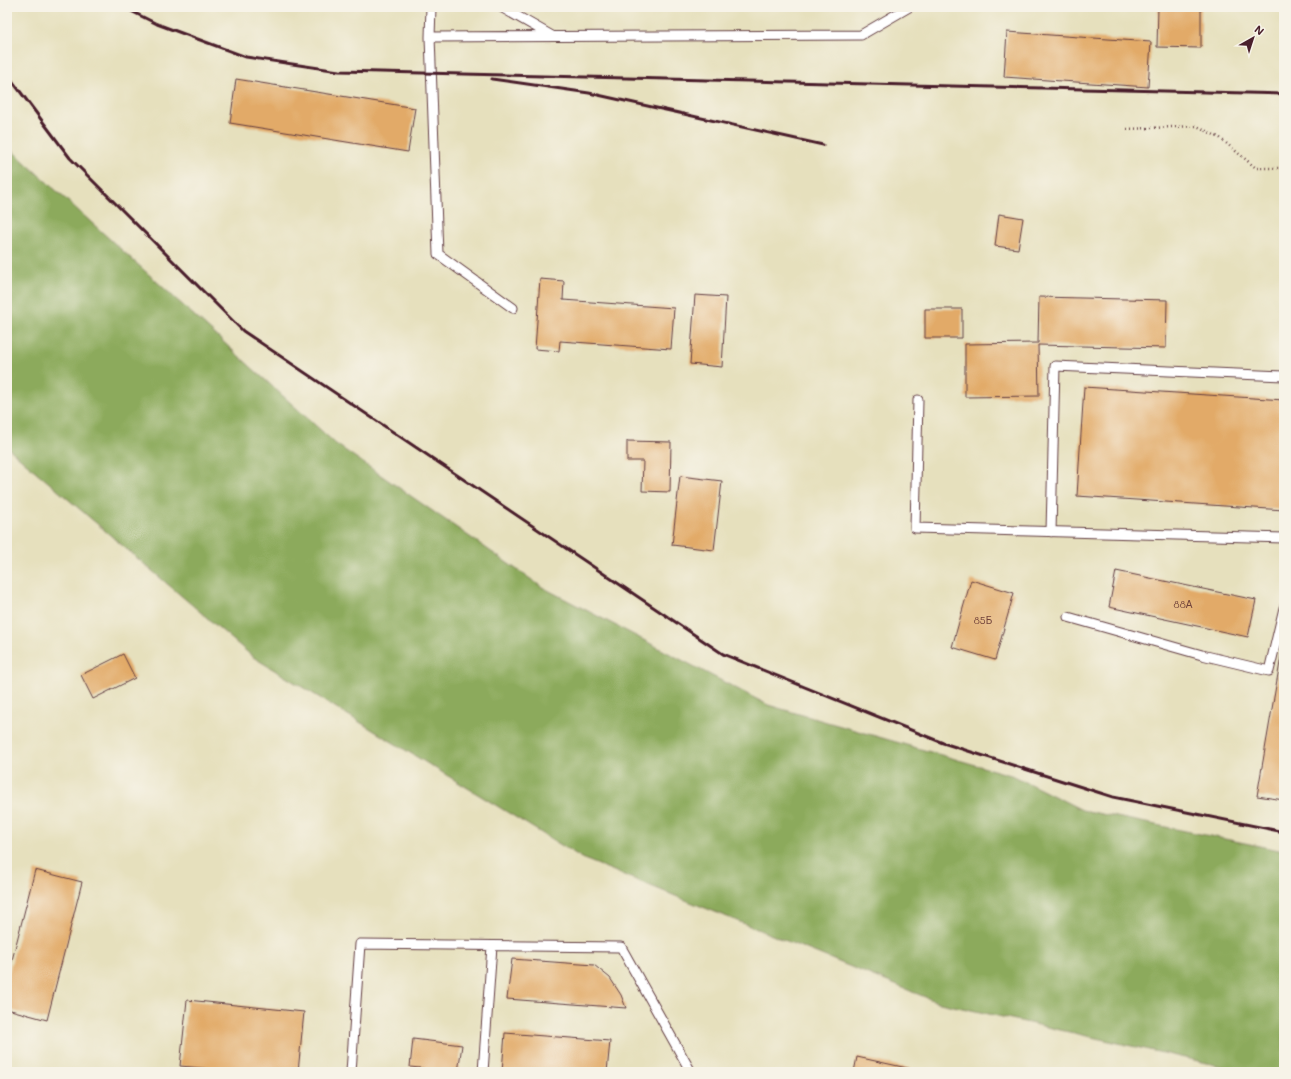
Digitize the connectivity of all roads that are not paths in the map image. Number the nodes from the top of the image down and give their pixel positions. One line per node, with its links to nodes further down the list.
1 (431, 7): 4 (lane)
2 (501, 7): 5 (lane)
3 (909, 7): 5 (lane)
4 (430, 37): 5 (lane); 6 (lane)
5 (554, 37)
6 (513, 308)
7 (1284, 376): 9 (lane)
8 (918, 400): 9 (lane)
9 (1051, 532): 10 (lane)
10 (1284, 538)
11 (1284, 608): 12 (lane)
12 (1068, 617)
13 (492, 946): 14 (lane); 15 (lane); 16 (lane)
14 (351, 1072)
15 (483, 1072)
16 (691, 1072)

